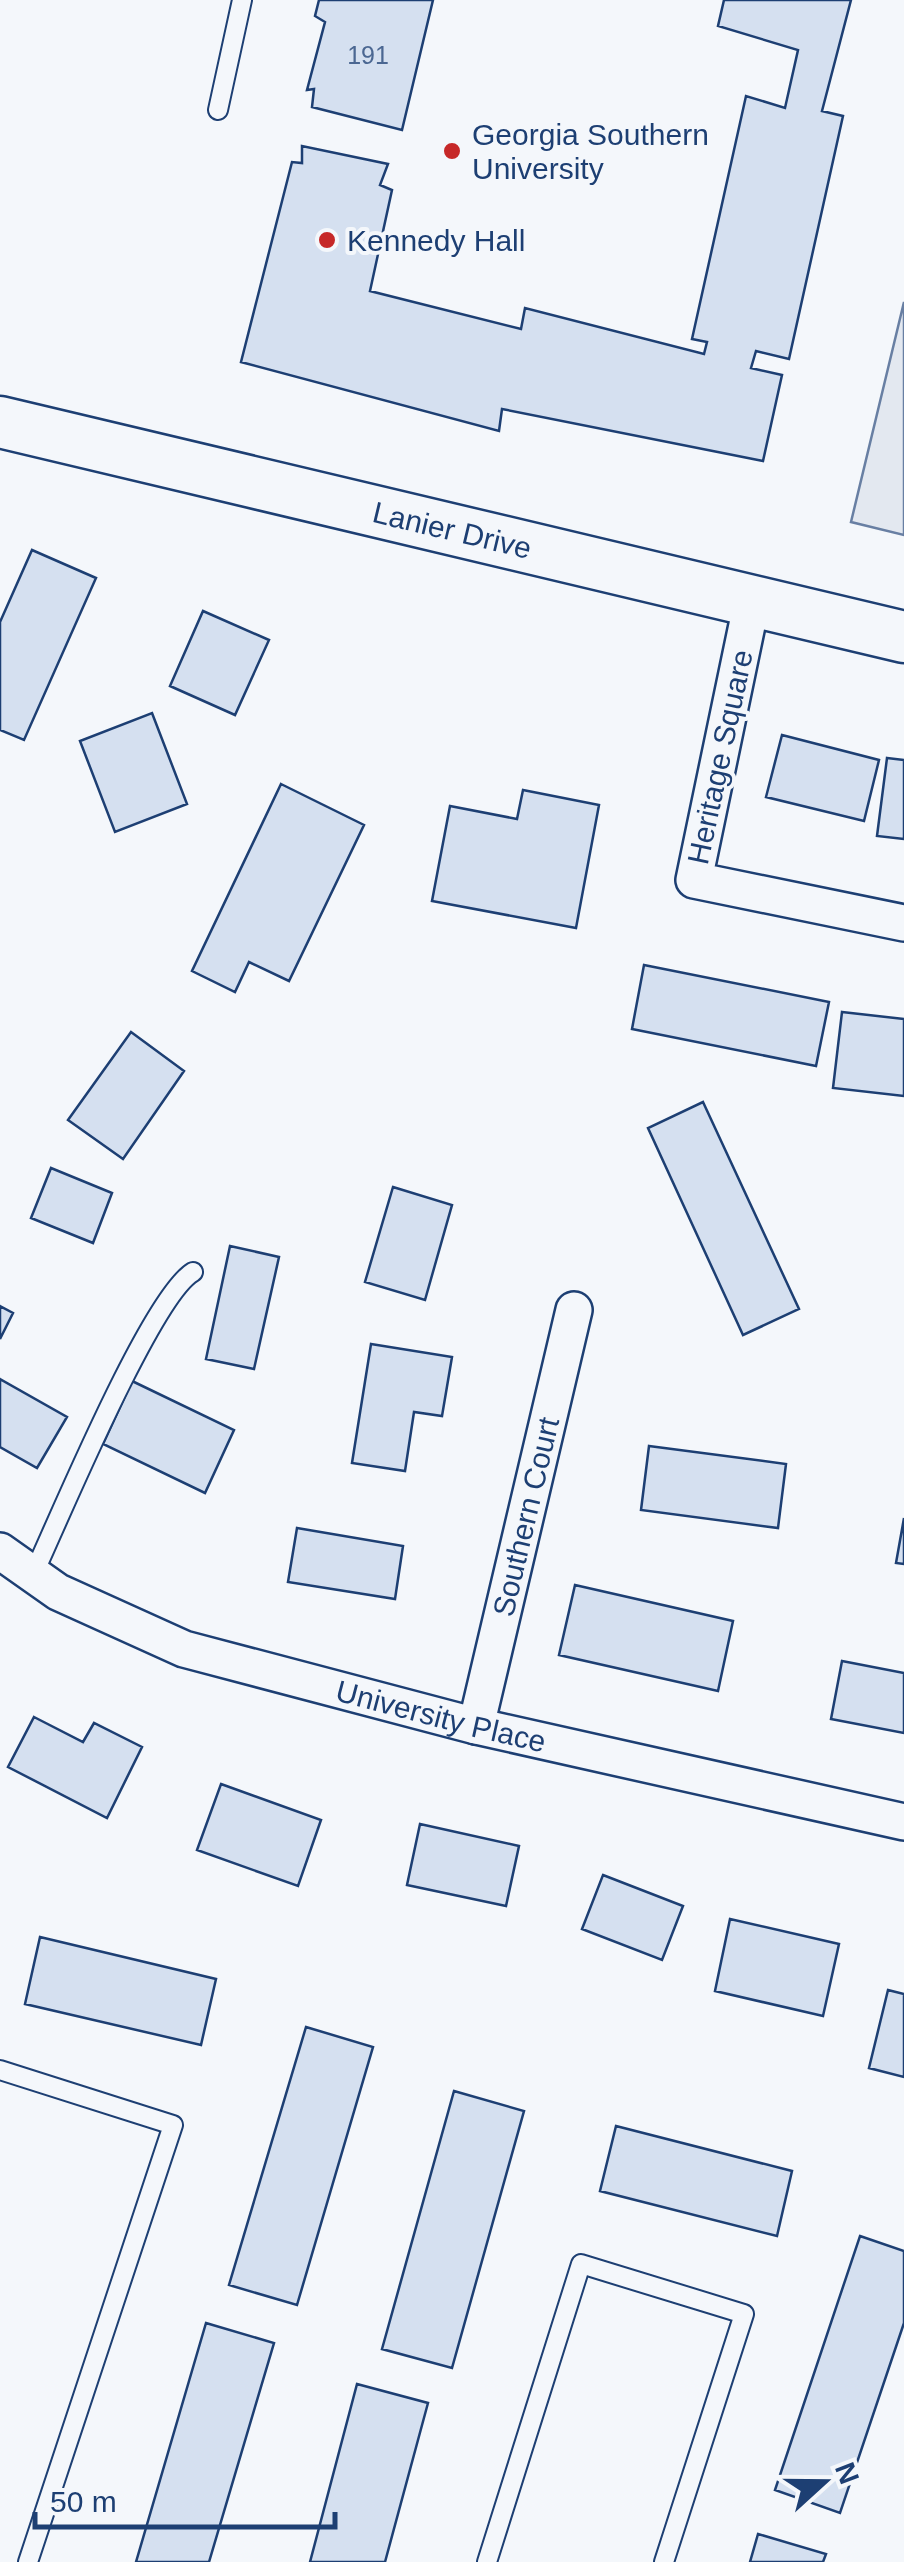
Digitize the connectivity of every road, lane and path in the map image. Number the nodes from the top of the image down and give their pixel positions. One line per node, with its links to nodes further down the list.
1 (242, 0): 2 (lane)
2 (218, 110)
3 (0, 422): 4 (street, Lanier Drive)
4 (752, 601): 5 (street, Lanier Drive); 6 (street, Heritage Square)
5 (904, 637)
6 (904, 923)
7 (193, 1272): 10 (lane)
8 (574, 1310): 11 (street, Southern Court)
9 (0, 1551): 10 (street, University Place)
10 (34, 1574): 11 (street, University Place)
11 (476, 1726): 12 (street, University Place)
12 (904, 1822)
13 (0, 2070): 14 (lane)
14 (28, 2562)
15 (487, 2562): 16 (lane)
16 (664, 2562)

